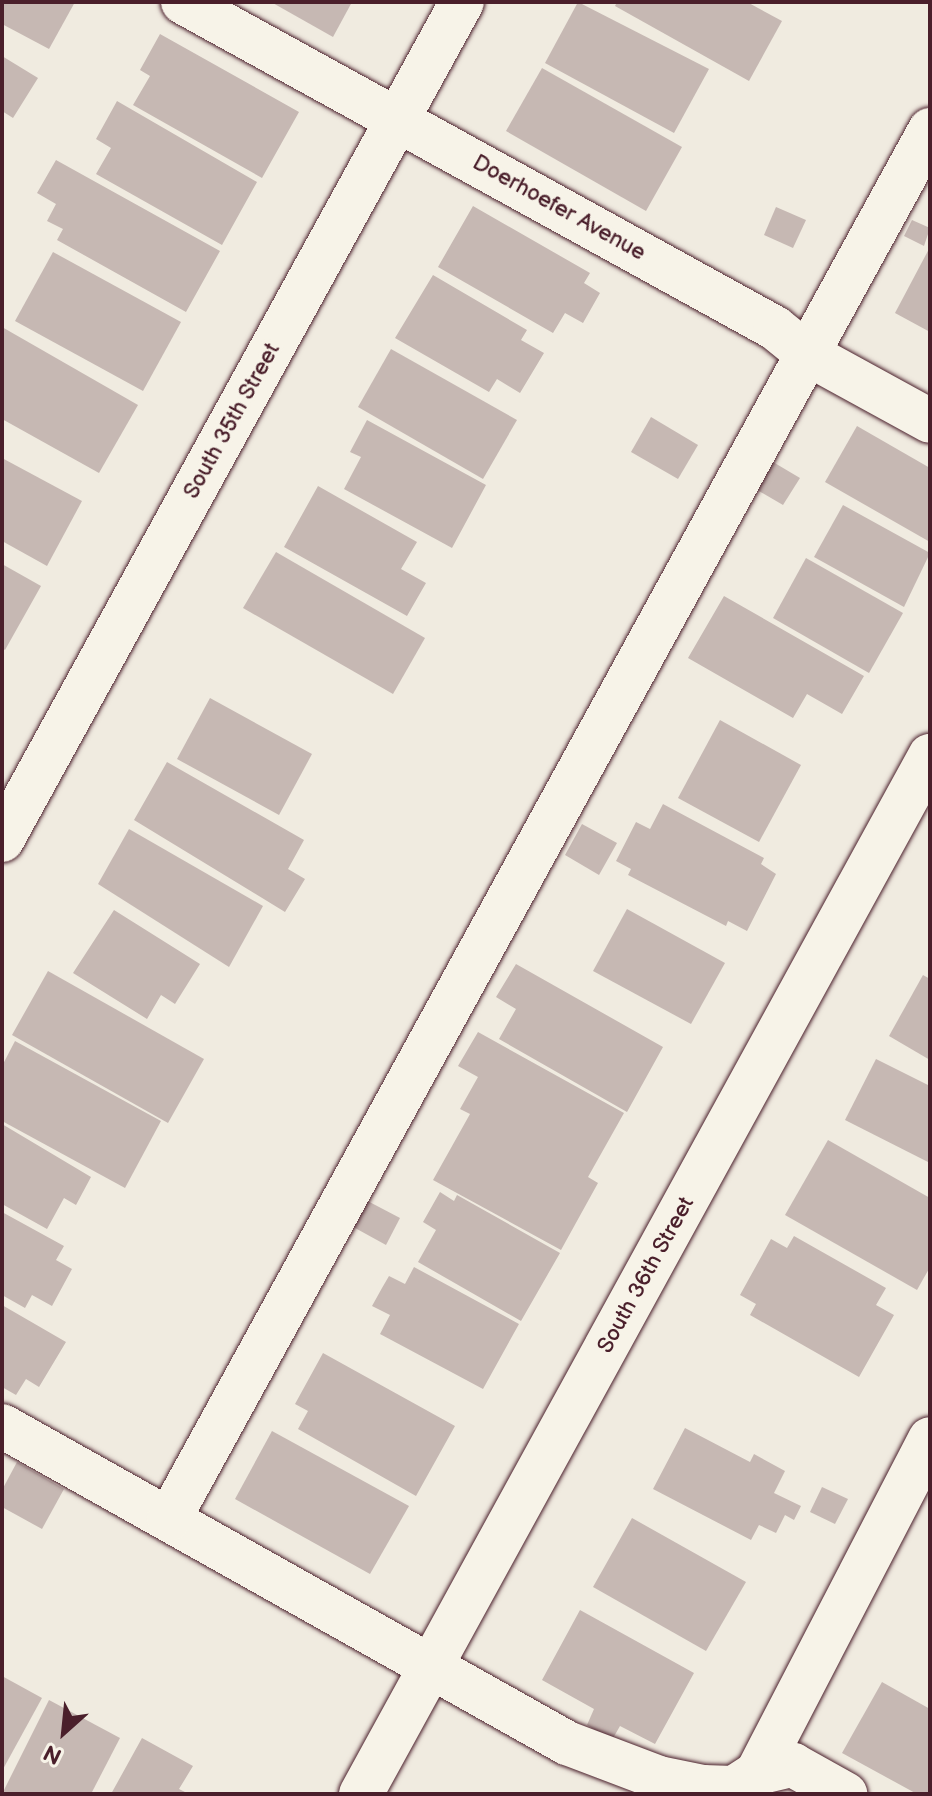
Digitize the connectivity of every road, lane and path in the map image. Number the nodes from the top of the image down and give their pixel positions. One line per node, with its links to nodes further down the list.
1 (183, 2): 3 (street, Doerhoefer Avenue)
2 (462, 2): 3 (street, South 35th Street)
3 (397, 119): 5 (street, Doerhoefer Avenue); 8 (street, South 35th Street)
4 (930, 130): 5 (street)
5 (806, 353): 6 (street, Doerhoefer Avenue); 11 (street)
6 (930, 421)
7 (930, 756): 12 (street, South 36th Street)
8 (2, 840)
9 (2, 1426): 11 (street)
10 (930, 1439): 13 (street)
11 (169, 1519): 12 (street)
12 (431, 1666): 13 (street); 14 (street, South 36th Street)
13 (757, 1773): 15 (street)
14 (361, 1794)
15 (845, 1794)

